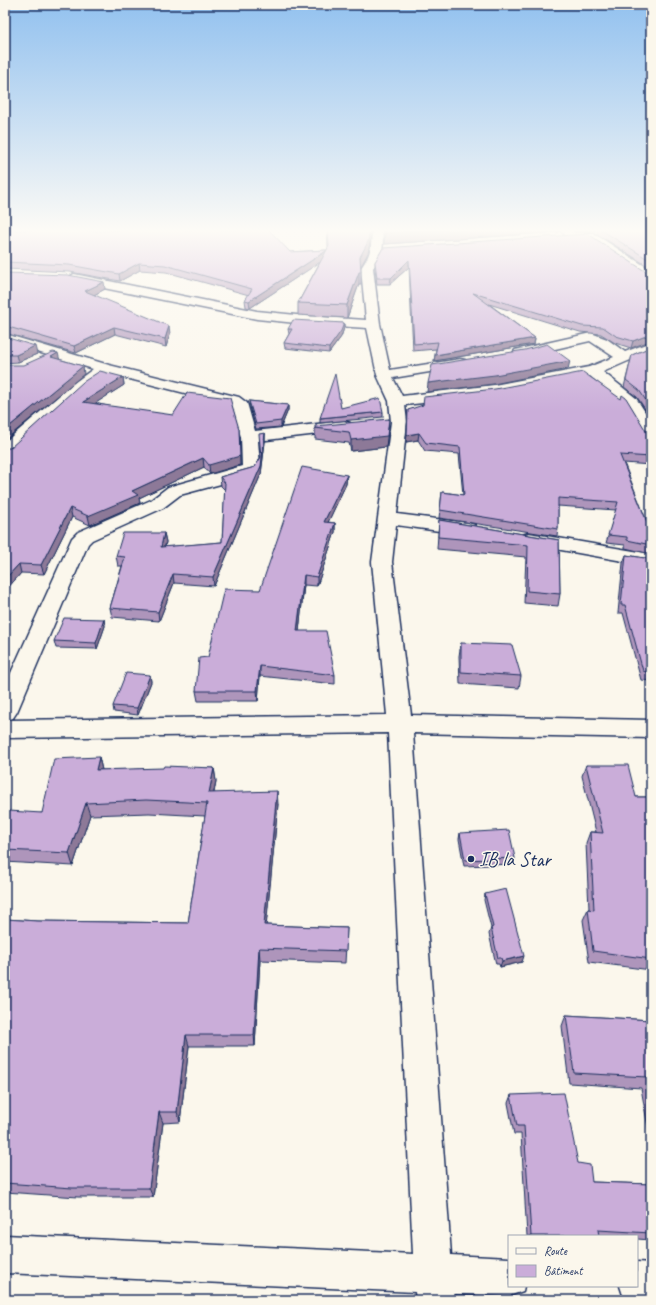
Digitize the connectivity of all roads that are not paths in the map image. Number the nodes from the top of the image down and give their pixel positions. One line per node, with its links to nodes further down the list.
1 (142, 291): 3 (street)
2 (369, 291): 3 (street)
3 (373, 324): 13 (street)
4 (5, 338): 6 (street)
5 (651, 346): 8 (street)
6 (54, 353): 10 (street); 11 (street)
7 (507, 355): 8 (street)
8 (624, 358): 12 (street)
9 (476, 360): 13 (street)
10 (37, 361)
11 (104, 368): 17 (street); 18 (street)
12 (593, 372): 14 (street); 16 (street)
13 (384, 375): 14 (street)
14 (393, 415): 19 (street)
15 (362, 425): 17 (street)
16 (651, 435)
17 (249, 437): 23 (street)
18 (5, 451)
19 (388, 518): 20 (street); 24 (street)
20 (487, 532)
21 (511, 536): 22 (street)
22 (651, 560)
23 (5, 712)
24 (400, 724): 25 (street); 26 (street); 31 (street)
25 (5, 729)
26 (651, 729)
27 (5, 1254): 31 (street)
28 (508, 1277): 31 (street)
29 (638, 1281): 30 (street)
30 (651, 1282)
31 (434, 1287)

